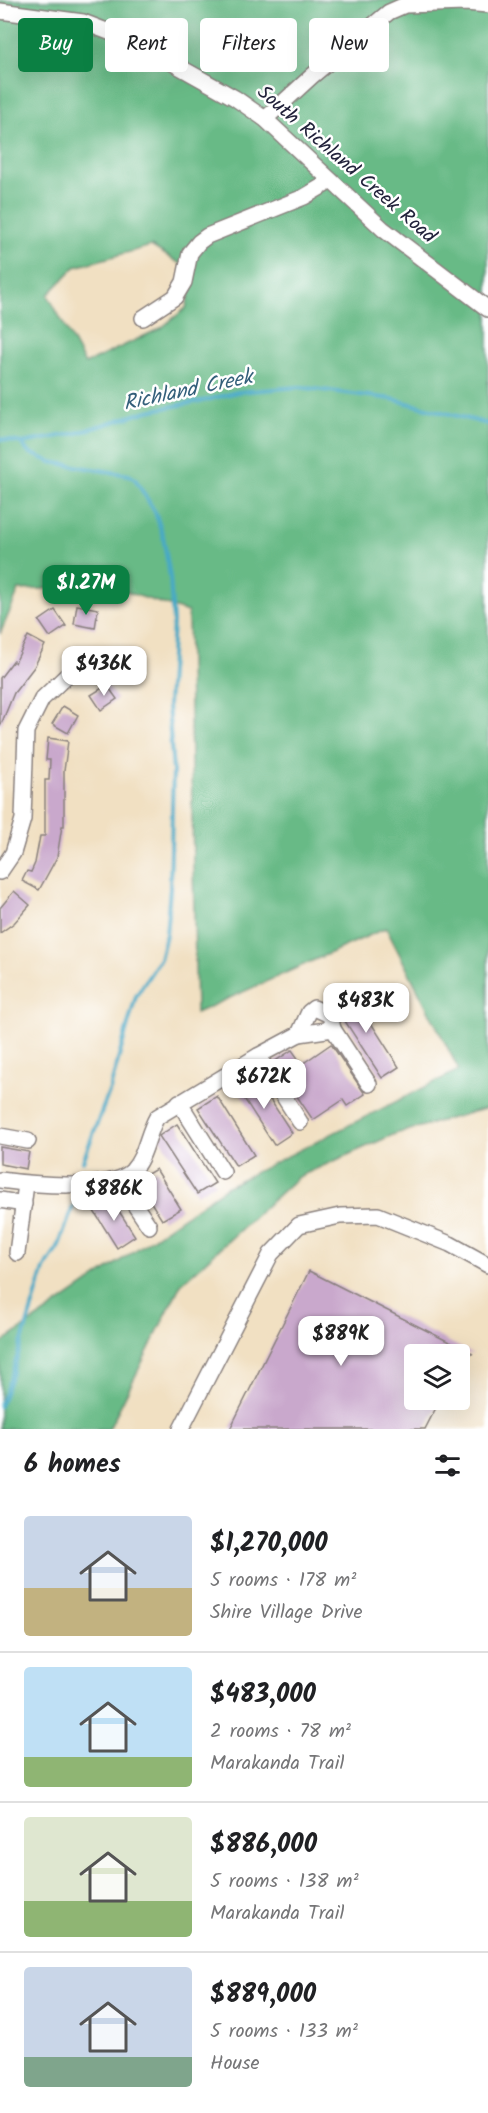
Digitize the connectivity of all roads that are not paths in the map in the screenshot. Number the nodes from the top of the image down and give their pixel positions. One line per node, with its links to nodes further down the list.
1 (488, 5): 3 (street)
2 (0, 11): 3 (street, South Richland Creek Road)
3 (265, 119): 4 (street, South Richland Creek Road)
4 (331, 181): 5 (street, South Richland Creek Road); 6 (street)
5 (488, 309)
6 (143, 318)
7 (78, 665): 8 (street)
8 (0, 872)
9 (326, 1031): 10 (street); 10 (street); 12 (street)
10 (300, 1034): 11 (street)
11 (258, 1056): 13 (street); 14 (street)
12 (369, 1084)
13 (179, 1102): 17 (street); 19 (street)
14 (300, 1122)
15 (0, 1136): 16 (street)
16 (28, 1141)
17 (223, 1172)
18 (0, 1180): 20 (street)
19 (118, 1180): 20 (street); 23 (street)
20 (27, 1184): 22 (street)
21 (0, 1200): 22 (street)
22 (24, 1204): 24 (street)
23 (149, 1226)
24 (17, 1253)
25 (488, 1265): 26 (street)
26 (181, 1429)

